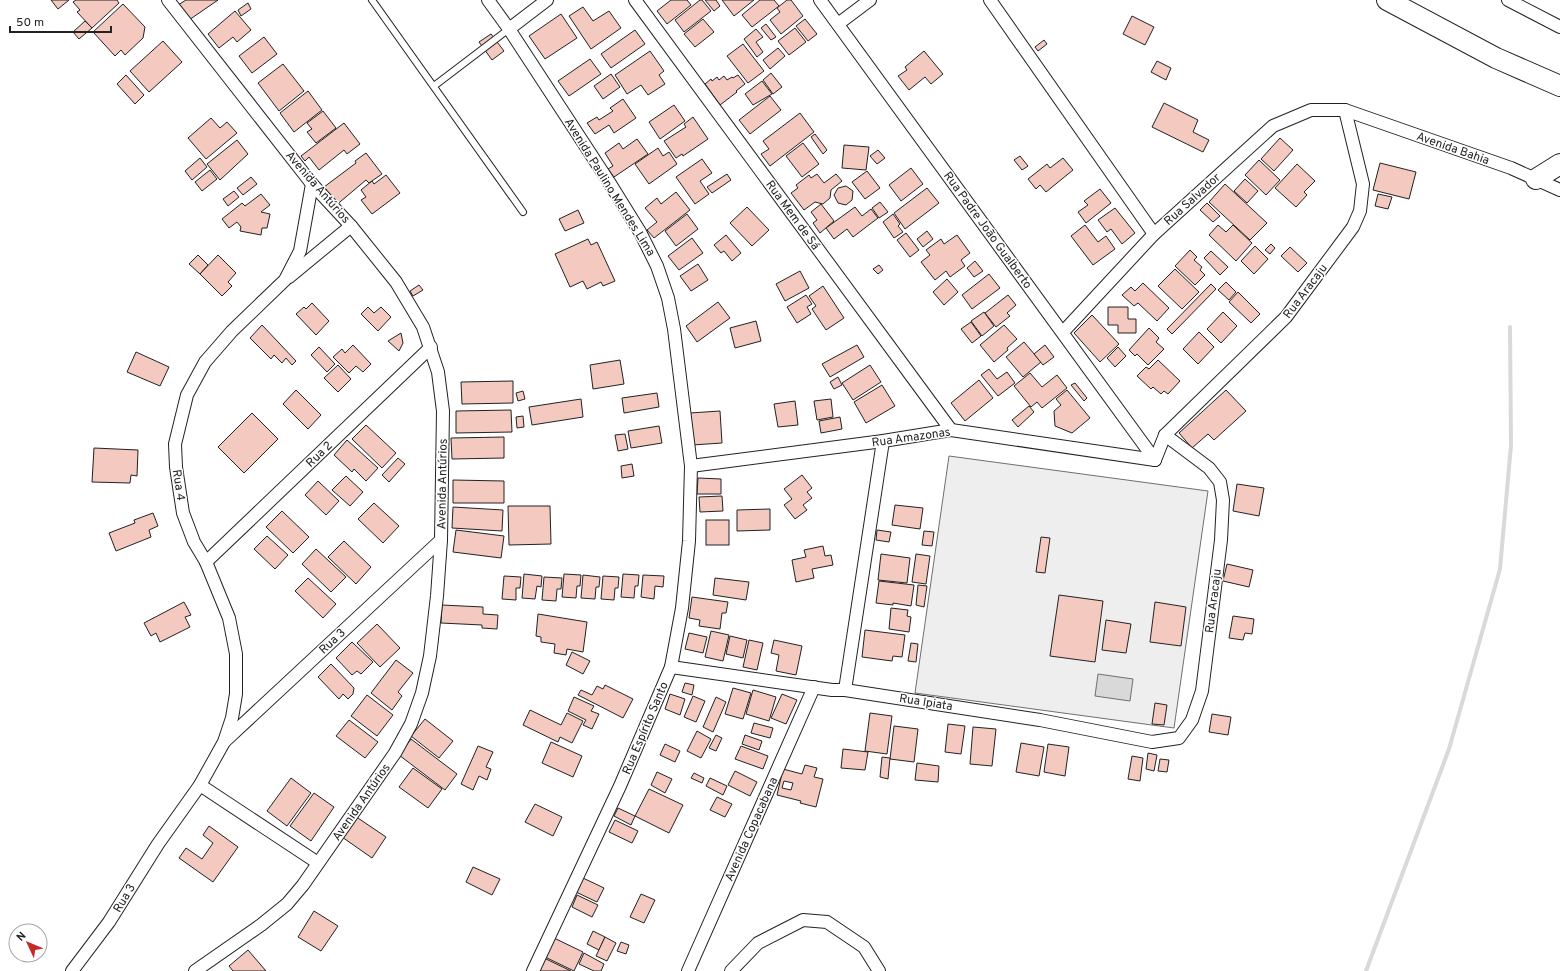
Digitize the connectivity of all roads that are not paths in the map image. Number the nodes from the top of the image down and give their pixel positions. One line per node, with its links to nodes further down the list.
1 (168, 0): 19 (street, Avenida Antúrios)
2 (372, 0): 14 (lane)
3 (488, 0): 13 (street, Avenida Paulino Mendes Lima)
4 (547, 0): 13 (street)
5 (635, 0): 27 (street, Rua Mem de Sá)
6 (820, 0): 11 (street, Rua Padre João Gualberto)
7 (870, 0): 11 (street)
8 (990, 0): 23 (street)
9 (1387, 0): 15 (highway)
10 (1508, 0): 12 (street)
11 (838, 24): 25 (street, Rua Padre João Gualberto)
12 (1560, 27)
13 (509, 29): 14 (lane); 31 (street, Avenida Paulino Mendes Lima)
14 (434, 86): 21 (lane)
15 (1560, 86)
16 (1345, 110): 18 (street, Avenida Bahia); 23 (street, Rua Salvador); 28 (street, Rua Aracaju)
17 (1560, 164): 18 (highway)
18 (1536, 179): 20 (street, Avenida Bahia)
19 (312, 184): 22 (street, Avenida Antúrios); 24 (street, Rua 4)
20 (1560, 190)
21 (523, 212)
22 (351, 226): 24 (street, Rua 4); 26 (street, Avenida Antúrios)
23 (1154, 234): 25 (street, Rua Salvador)
24 (285, 280): 33 (street, Rua 4)
25 (1062, 332): 30 (street, Rua Padre João Gualberto)
26 (431, 347): 32 (street, Avenida Antúrios); 33 (street, Rua 2)
27 (951, 430): 29 (street, Rua Amazonas); 30 (street, Rua Amazonas)
28 (1165, 435): 30 (street, Rua Aracaju); 38 (street, Rua Aracaju)
29 (883, 441): 31 (street, Rua Amazonas); 36 (street)
30 (1155, 460)
31 (691, 466): 34 (street, Rua Espírito Santo)
32 (441, 540): 39 (street, Rua 3); 41 (street, Avenida Antúrios)
33 (206, 562): 37 (street, Rua 4)
34 (671, 668): 35 (street, Rua Ipiata); 44 (street, Rua Espírito Santo)
35 (814, 687): 36 (street, Rua Ipiata); 45 (street, Avenida Copacabana)
36 (845, 690): 38 (street, Rua Ipiata)
37 (232, 718): 39 (street, Rua 3)
38 (1178, 738)
39 (224, 742): 40 (street, Rua 3)
40 (200, 785): 41 (street); 42 (street, Rua 3)
41 (318, 863): 43 (street, Avenida Antúrios)
42 (72, 971)
43 (195, 971)
44 (533, 971)
45 (688, 971)
46 (731, 971): 47 (street)
47 (879, 971)

